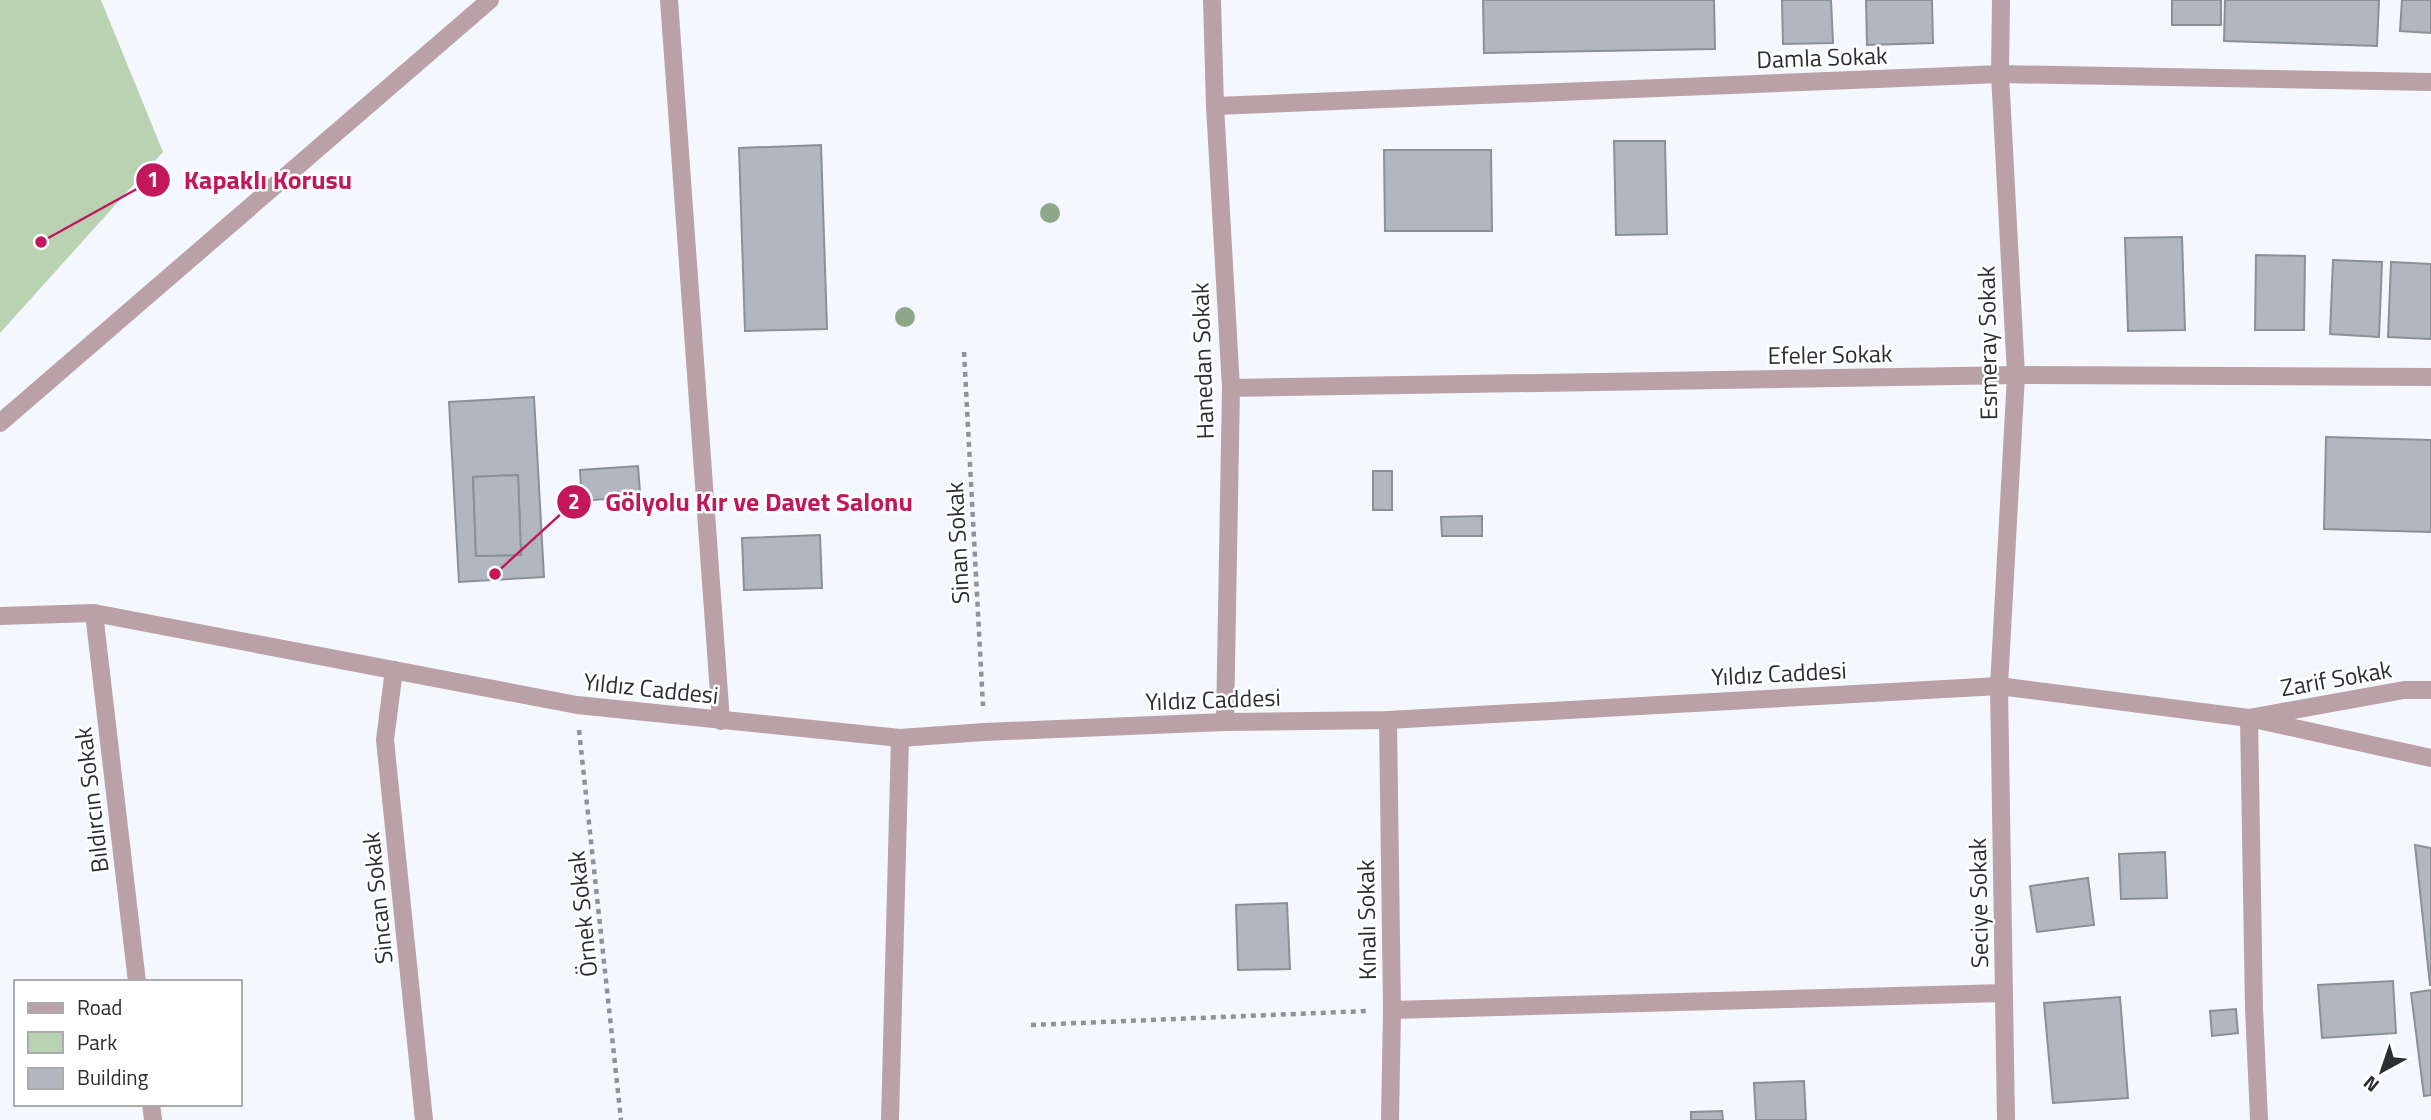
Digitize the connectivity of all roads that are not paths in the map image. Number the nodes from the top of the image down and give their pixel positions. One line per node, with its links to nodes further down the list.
1 (490, 0): 11 (street)
2 (669, 0): 19 (street)
3 (1212, 0): 7 (street, Hanedan Sokak)
4 (2001, 0): 5 (street, Esmeray Sokak)
5 (2000, 74): 6 (street, Damla Sokak); 7 (street, Damla Sokak); 8 (street, Esmeray Sokak)
6 (2431, 82)
7 (1215, 106): 10 (street, Hanedan Sokak)
8 (2016, 375): 9 (street, Efeler Sokak); 10 (street, Efeler Sokak); 15 (street, Esmeray Sokak)
9 (2431, 377)
10 (1231, 388): 20 (street, Hanedan Sokak)
11 (0, 423)
12 (94, 613): 13 (street, Yıldız Caddesi); 14 (street, Yıldız Caddesi); 23 (street, Bıldırcın Sokak)
13 (0, 616)
14 (394, 670): 19 (street, Yıldız Caddesi); 26 (street, Sincan Sokak)
15 (1998, 686): 17 (street, Yıldız Caddesi); 18 (street, Yıldız Caddesi); 24 (street, Seciye Sokak)
16 (2431, 690): 17 (street, Zarif Sokak)
17 (2249, 718): 22 (street, Yıldız Caddesi); 30 (street)
18 (1388, 720): 20 (street, Yıldız Caddesi); 25 (street, Kınalı Sokak)
19 (721, 721): 21 (street, Yıldız Caddesi)
20 (1225, 722): 21 (street, Yıldız Caddesi)
21 (900, 738): 27 (street)
22 (2431, 758)
23 (137, 980)
24 (2004, 993): 25 (street); 29 (street, Seciye Sokak)
25 (1392, 1010): 28 (street, Kınalı Sokak)
26 (424, 1120)
27 (890, 1120)
28 (1391, 1120)
29 (2006, 1120)
30 (2259, 1120)

